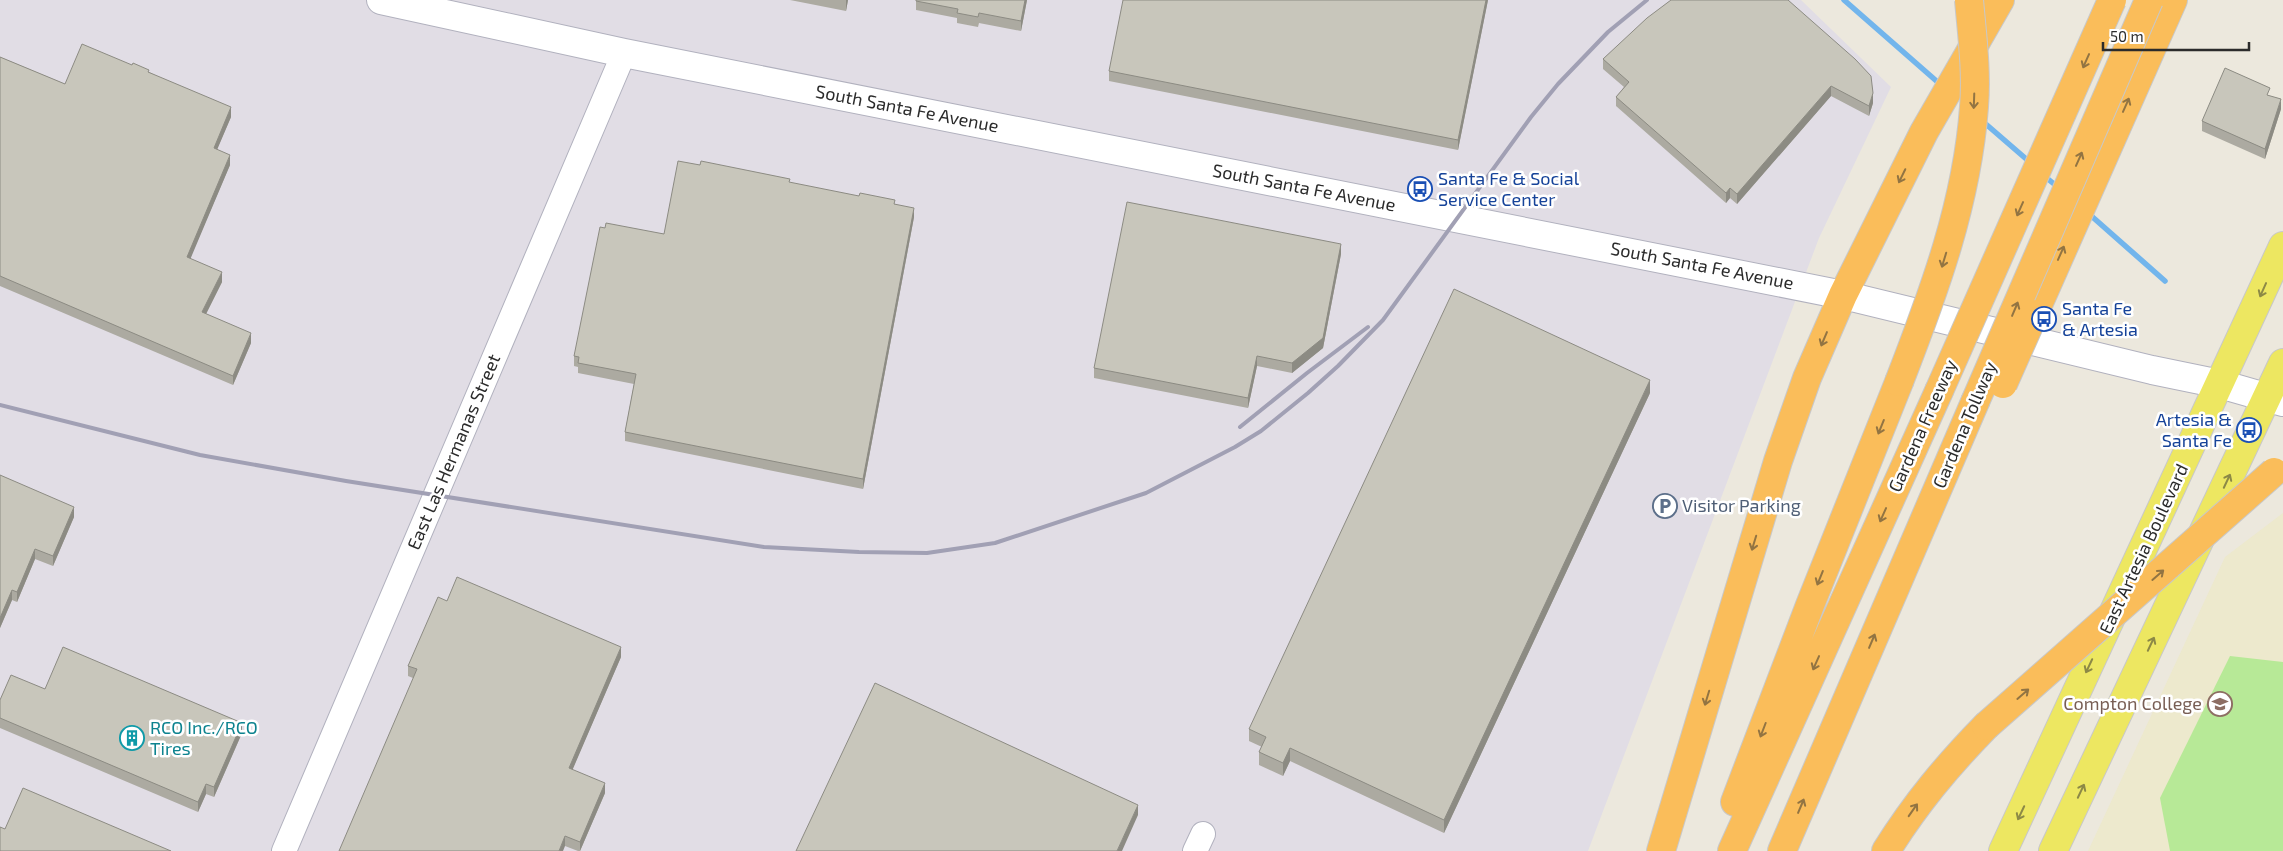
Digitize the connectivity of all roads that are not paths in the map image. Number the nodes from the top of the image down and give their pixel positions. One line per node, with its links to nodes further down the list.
1 (381, 0): 7 (main road, South Santa Fe Avenue)
2 (1969, 0): 17 (highway, one-way to 17, bridge)
3 (2000, 0): 9 (highway, one-way to 9, bridge)
4 (2112, 0): 18 (highway, Gardena Freeway, one-way to 18, bridge)
5 (2148, 0): 13 (highway, Gardena Tollway, one-way to 5, bridge)
6 (2173, 0): 13 (highway, one-way to 6, bridge)
7 (624, 53): 9 (main road, South Santa Fe Avenue); 15 (street, East Las Hermanas Street)
8 (2283, 246): 11 (main road, East Artesia Boulevard, one-way to 11)
9 (1843, 295): 11 (main road, South Santa Fe Avenue); 16 (highway, one-way to 16)
10 (2283, 363): 12 (main road)
11 (2220, 384): 12 (main road, South Santa Fe Avenue); 22 (main road, East Artesia Boulevard, one-way to 22)
12 (2275, 400): 23 (main road, one-way to 12)
13 (1984, 404): 19 (highway, Gardena Tollway, one-way to 13); 20 (highway)
14 (2280, 466): 21 (highway, one-way to 14, bridge)
15 (284, 851)
16 (1661, 851)
17 (1717, 851)
18 (1732, 851)
19 (1782, 851)
20 (1803, 851)
21 (1886, 851)
22 (2003, 851)
23 (2053, 851)

